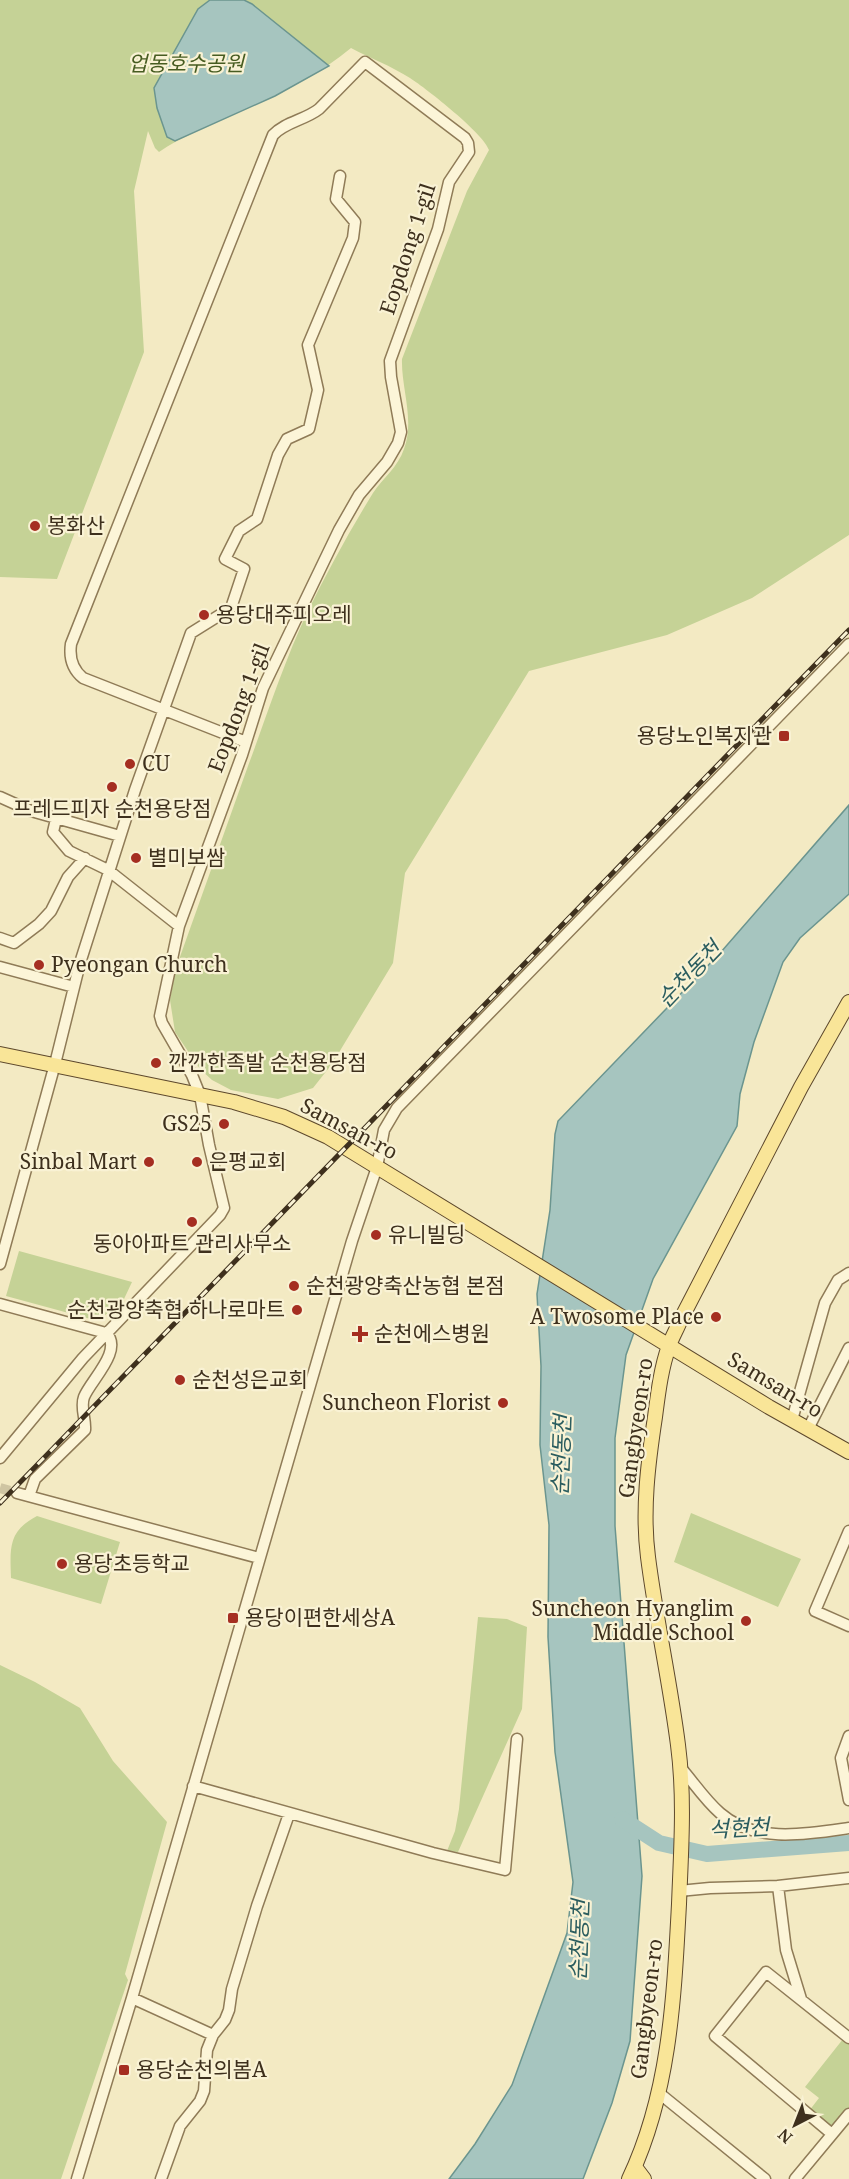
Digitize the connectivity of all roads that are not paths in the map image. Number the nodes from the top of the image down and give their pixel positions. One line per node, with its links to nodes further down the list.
1 (340, 176): 3 (street)
2 (849, 644): 18 (street)
3 (164, 711): 4 (street); 4 (street, Eopdong 1-gil); 7 (street)
4 (246, 742): 10 (street, Eopdong 1-gil)
5 (0, 797): 6 (street)
6 (56, 819): 7 (street); 8 (street)
7 (120, 836): 9 (street)
8 (85, 858): 9 (street); 11 (street)
9 (108, 870): 10 (street); 13 (street)
10 (179, 926): 17 (street, Eopdong 1-gil)
11 (0, 939)
12 (0, 967): 13 (street)
13 (74, 987): 16 (street)
14 (849, 1002): 23 (main road, Gangbyeon-ro)
15 (0, 1054): 16 (main road, Samsan-ro)
16 (55, 1064): 17 (main road, Samsan-ro); 19 (street)
17 (200, 1095): 18 (main road, Samsan-ro); 22 (street, Eopdong 1-gil)
18 (377, 1167): 23 (main road, Samsan-ro); 32 (street)
19 (0, 1264)
20 (849, 1273): 25 (street)
21 (0, 1304): 22 (street)
22 (106, 1333): 28 (street); 30 (street)
23 (669, 1346): 25 (main road, Samsan-ro); 36 (main road, Gangbyeon-ro)
24 (849, 1348): 26 (street)
25 (792, 1420): 26 (main road, Samsan-ro)
26 (808, 1430): 27 (main road, Samsan-ro)
27 (849, 1452)
28 (0, 1458)
29 (16, 1493): 30 (street)
30 (30, 1496): 32 (street)
31 (849, 1532): 33 (street)
32 (259, 1558): 37 (street)
33 (849, 1626)
34 (849, 1736): 38 (street)
35 (517, 1739): 39 (street)
36 (681, 1768): 40 (street); 43 (main road, Gangbyeon-ro)
37 (193, 1786): 39 (street); 44 (street)
38 (849, 1800)
39 (289, 1814): 46 (street)
40 (849, 1828)
41 (849, 1878): 42 (street)
42 (778, 1886): 43 (street); 45 (street)
43 (679, 1891): 48 (main road, Gangbyeon-ro)
44 (132, 1998): 46 (street); 52 (street)
45 (802, 2000): 47 (street); 50 (street)
46 (213, 2035): 53 (street)
47 (849, 2038)
48 (659, 2093): 51 (main road, Gangbyeon-ro); 55 (street)
49 (849, 2114): 50 (street)
50 (832, 2134): 56 (street)
51 (632, 2173): 54 (main road)
52 (77, 2179)
53 (161, 2179)
54 (644, 2179)
55 (765, 2179)
56 (795, 2179)

